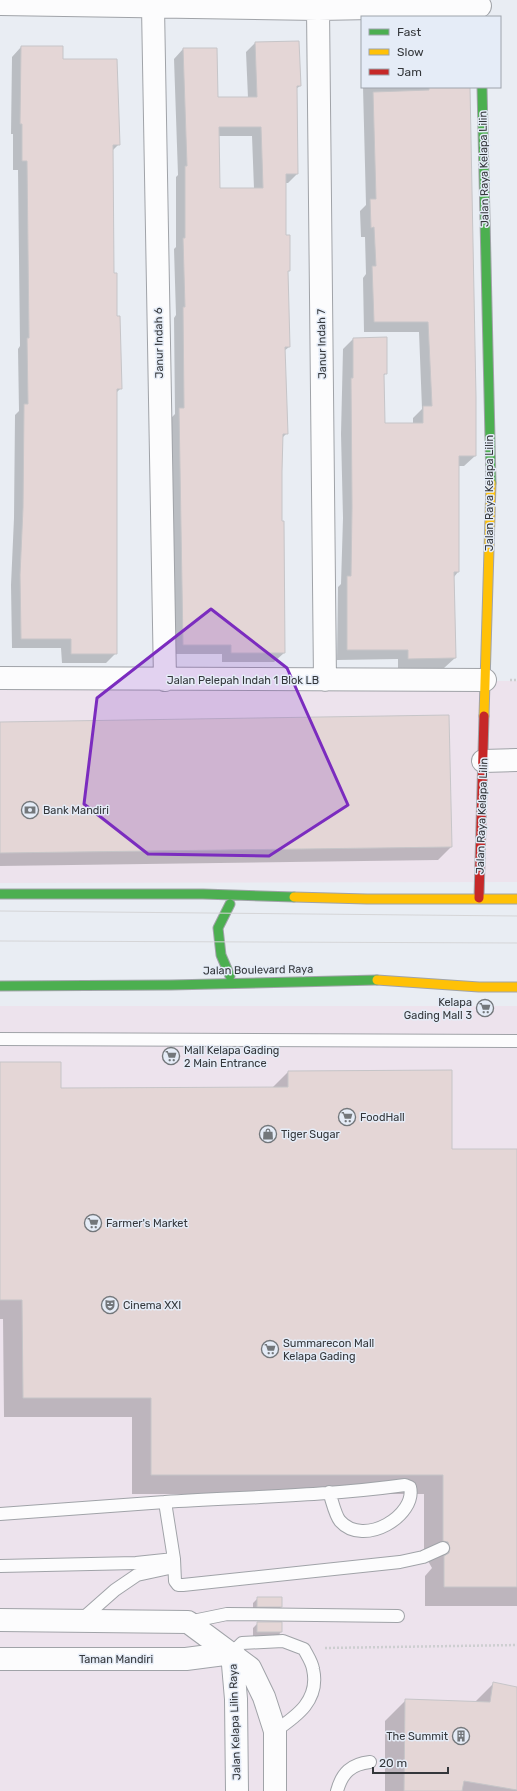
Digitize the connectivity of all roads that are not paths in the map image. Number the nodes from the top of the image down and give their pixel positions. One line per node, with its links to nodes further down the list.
1 (0, 4): 2 (street)
2 (153, 7): 4 (street); 7 (street, Janur Indah 6)
3 (480, 8): 4 (street)
4 (318, 9): 8 (street, Janur Indah 7)
5 (482, 88): 9 (main road, Jalan Raya Kelapa Lilin)
6 (0, 678): 7 (street, Jalan Pelepah Indah 1 Blok LB)
7 (165, 680): 8 (street, Jalan Pelepah Indah 1 Blok LB)
8 (325, 680): 9 (street, Jalan Pelepah Indah 1 Blok LB)
9 (485, 680): 11 (main road, Jalan Raya Kelapa Lilin)
10 (517, 760): 11 (street)
11 (483, 761): 14 (main road, Jalan Raya Kelapa Lilin)
12 (0, 894): 13 (main road)
13 (203, 894): 15 (main road); 20 (main road)
14 (479, 898): 15 (main road); 16 (main road)
15 (367, 899): 17 (main road)
16 (517, 899)
17 (357, 908)
18 (362, 971): 21 (main road)
19 (303, 972): 20 (main road)
20 (230, 976): 22 (main road)
21 (382, 980): 22 (main road, Jalan Boulevard Raya); 24 (main road, Jalan Boulevard Raya)
22 (198, 983): 23 (main road, Jalan Boulevard Raya)
23 (0, 986)
24 (517, 986)
25 (0, 1039): 26 (lane)
26 (517, 1041)
27 (329, 1492): 27 (lane); 28 (lane)
28 (164, 1502): 29 (lane); 31 (lane)
29 (0, 1514)
30 (443, 1548): 31 (lane)
31 (174, 1563): 32 (lane); 35 (lane)
32 (0, 1566)
33 (398, 1616): 36 (lane)
34 (0, 1620): 35 (street)
35 (81, 1620): 36 (street)
36 (188, 1622): 37 (street)
37 (232, 1653): 38 (street, Taman Mandiri); 39 (street, Jalan Kelapa Lilin Raya); 39 (lane); 41 (street, Jalan Kelapa Lilin Raya)
38 (0, 1659)
39 (275, 1731): 42 (street, Jalan Kelapa Lilin Raya)
40 (370, 1762): 43 (lane)
41 (237, 1791)
42 (275, 1791)
43 (337, 1791)

